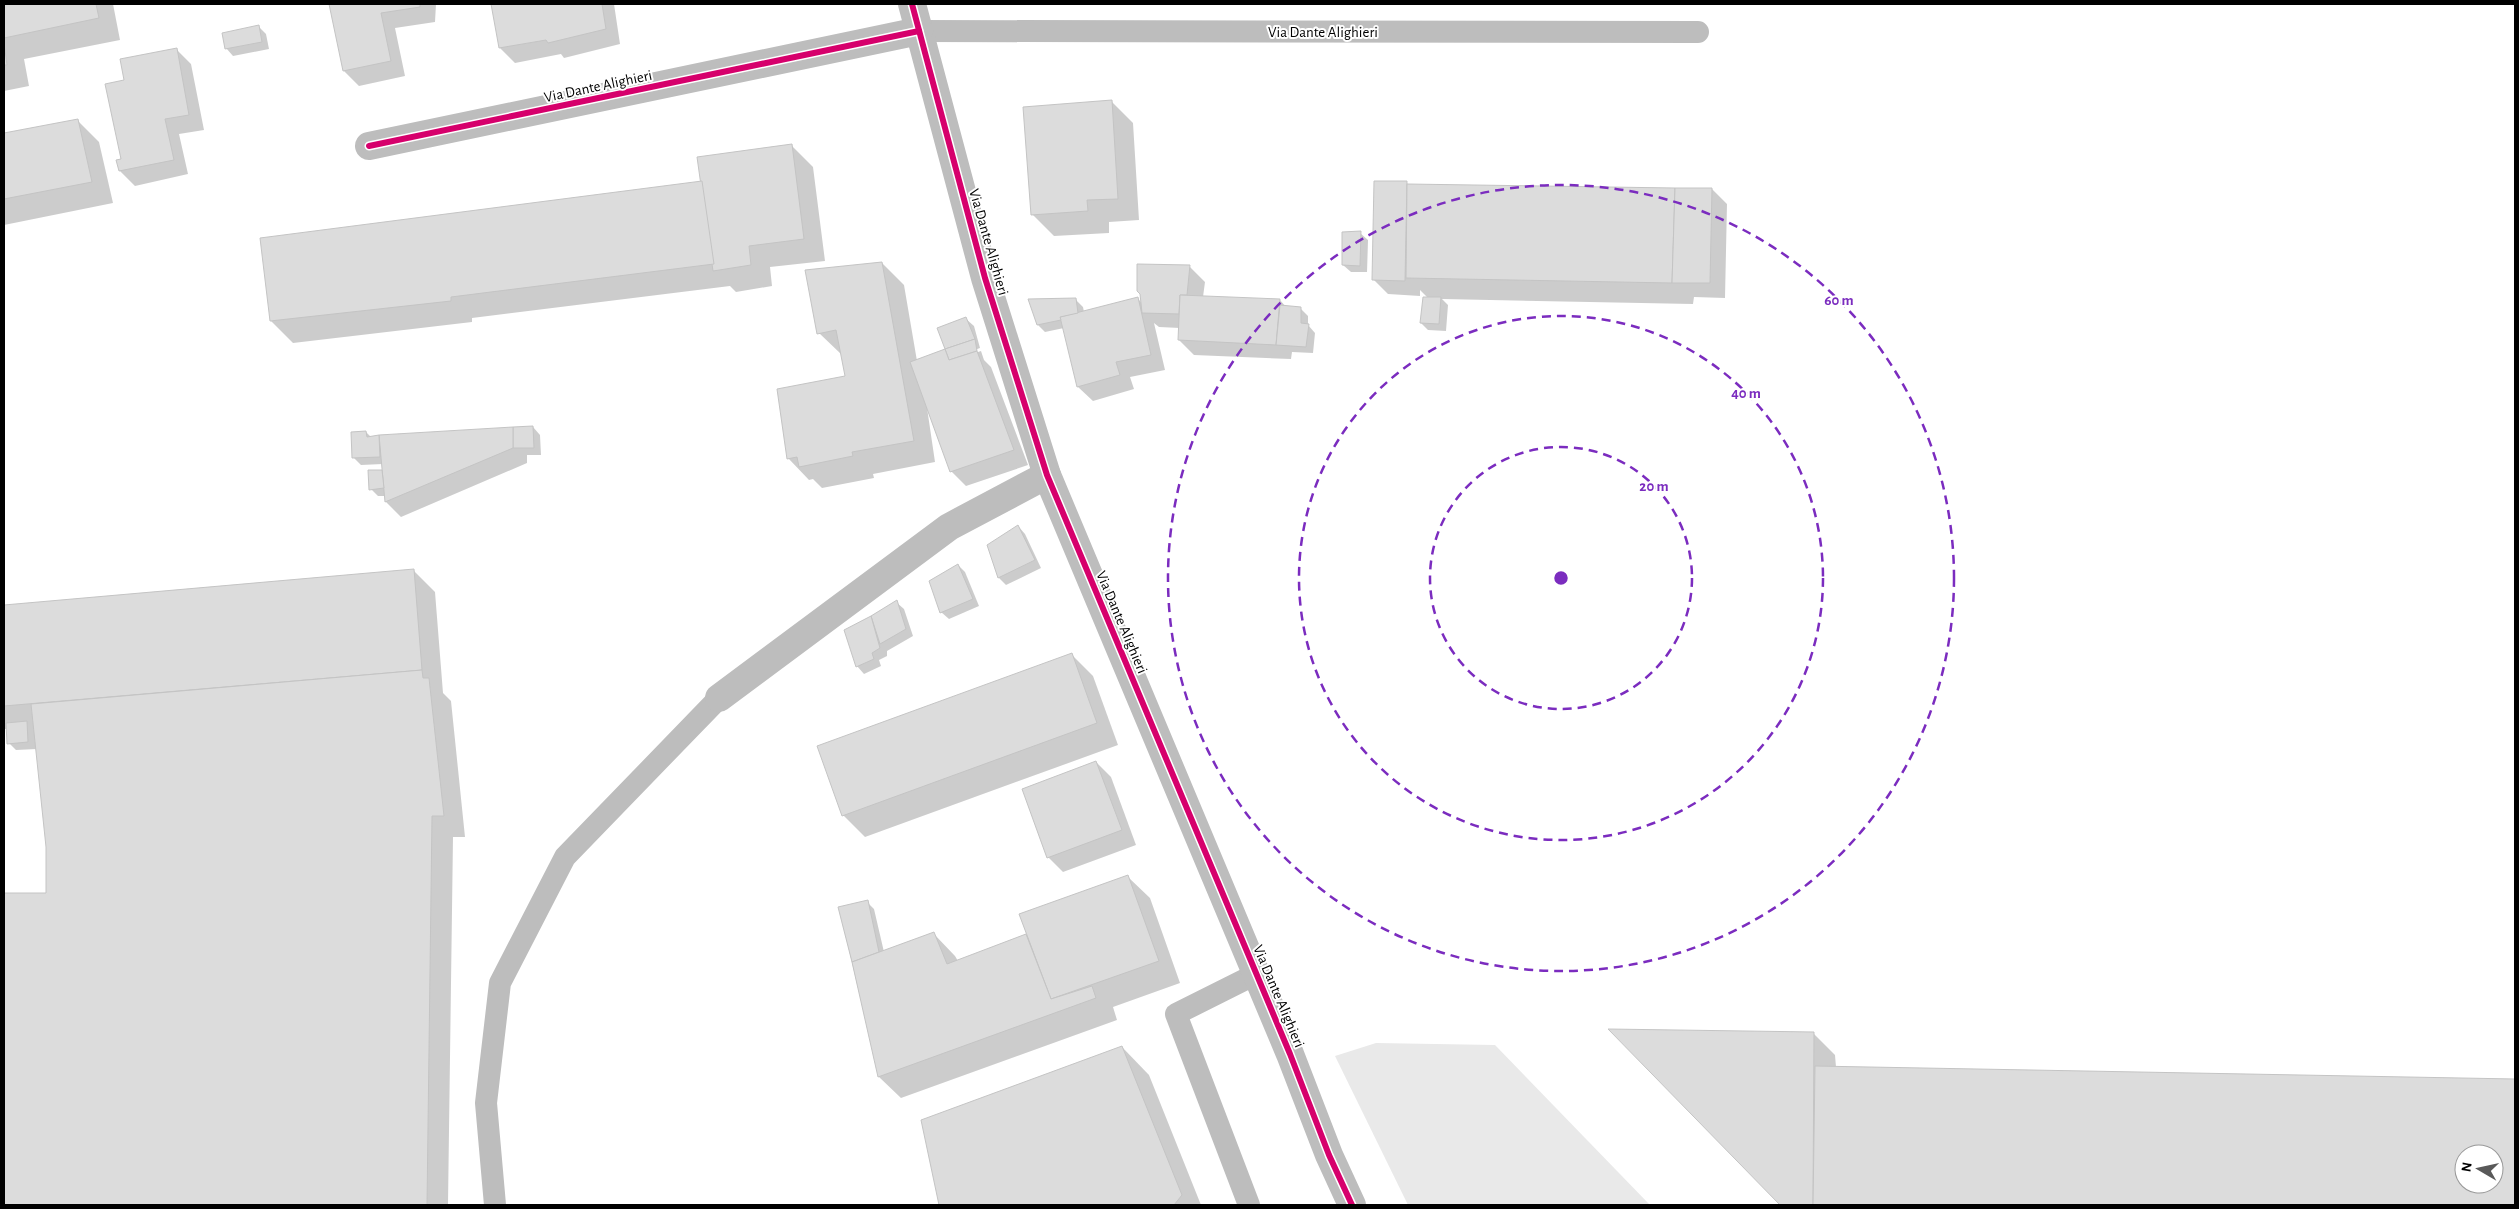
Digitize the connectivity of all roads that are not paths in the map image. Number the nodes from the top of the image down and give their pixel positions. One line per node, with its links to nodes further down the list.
1 (912, 4): 2 (street, Via Dante Alighieri)
2 (919, 31): 3 (lane, Via Dante Alighieri); 4 (street, Via Dante Alighieri); 5 (street, Via Dante Alighieri)
3 (1698, 32)
4 (369, 146)
5 (1047, 475): 6 (street); 7 (street, Via Dante Alighieri)
6 (719, 698): 8 (lane)
7 (1256, 974): 9 (lane); 10 (street, Via Dante Alighieri)
8 (494, 1205)
9 (1250, 1205)
10 (1352, 1205)

